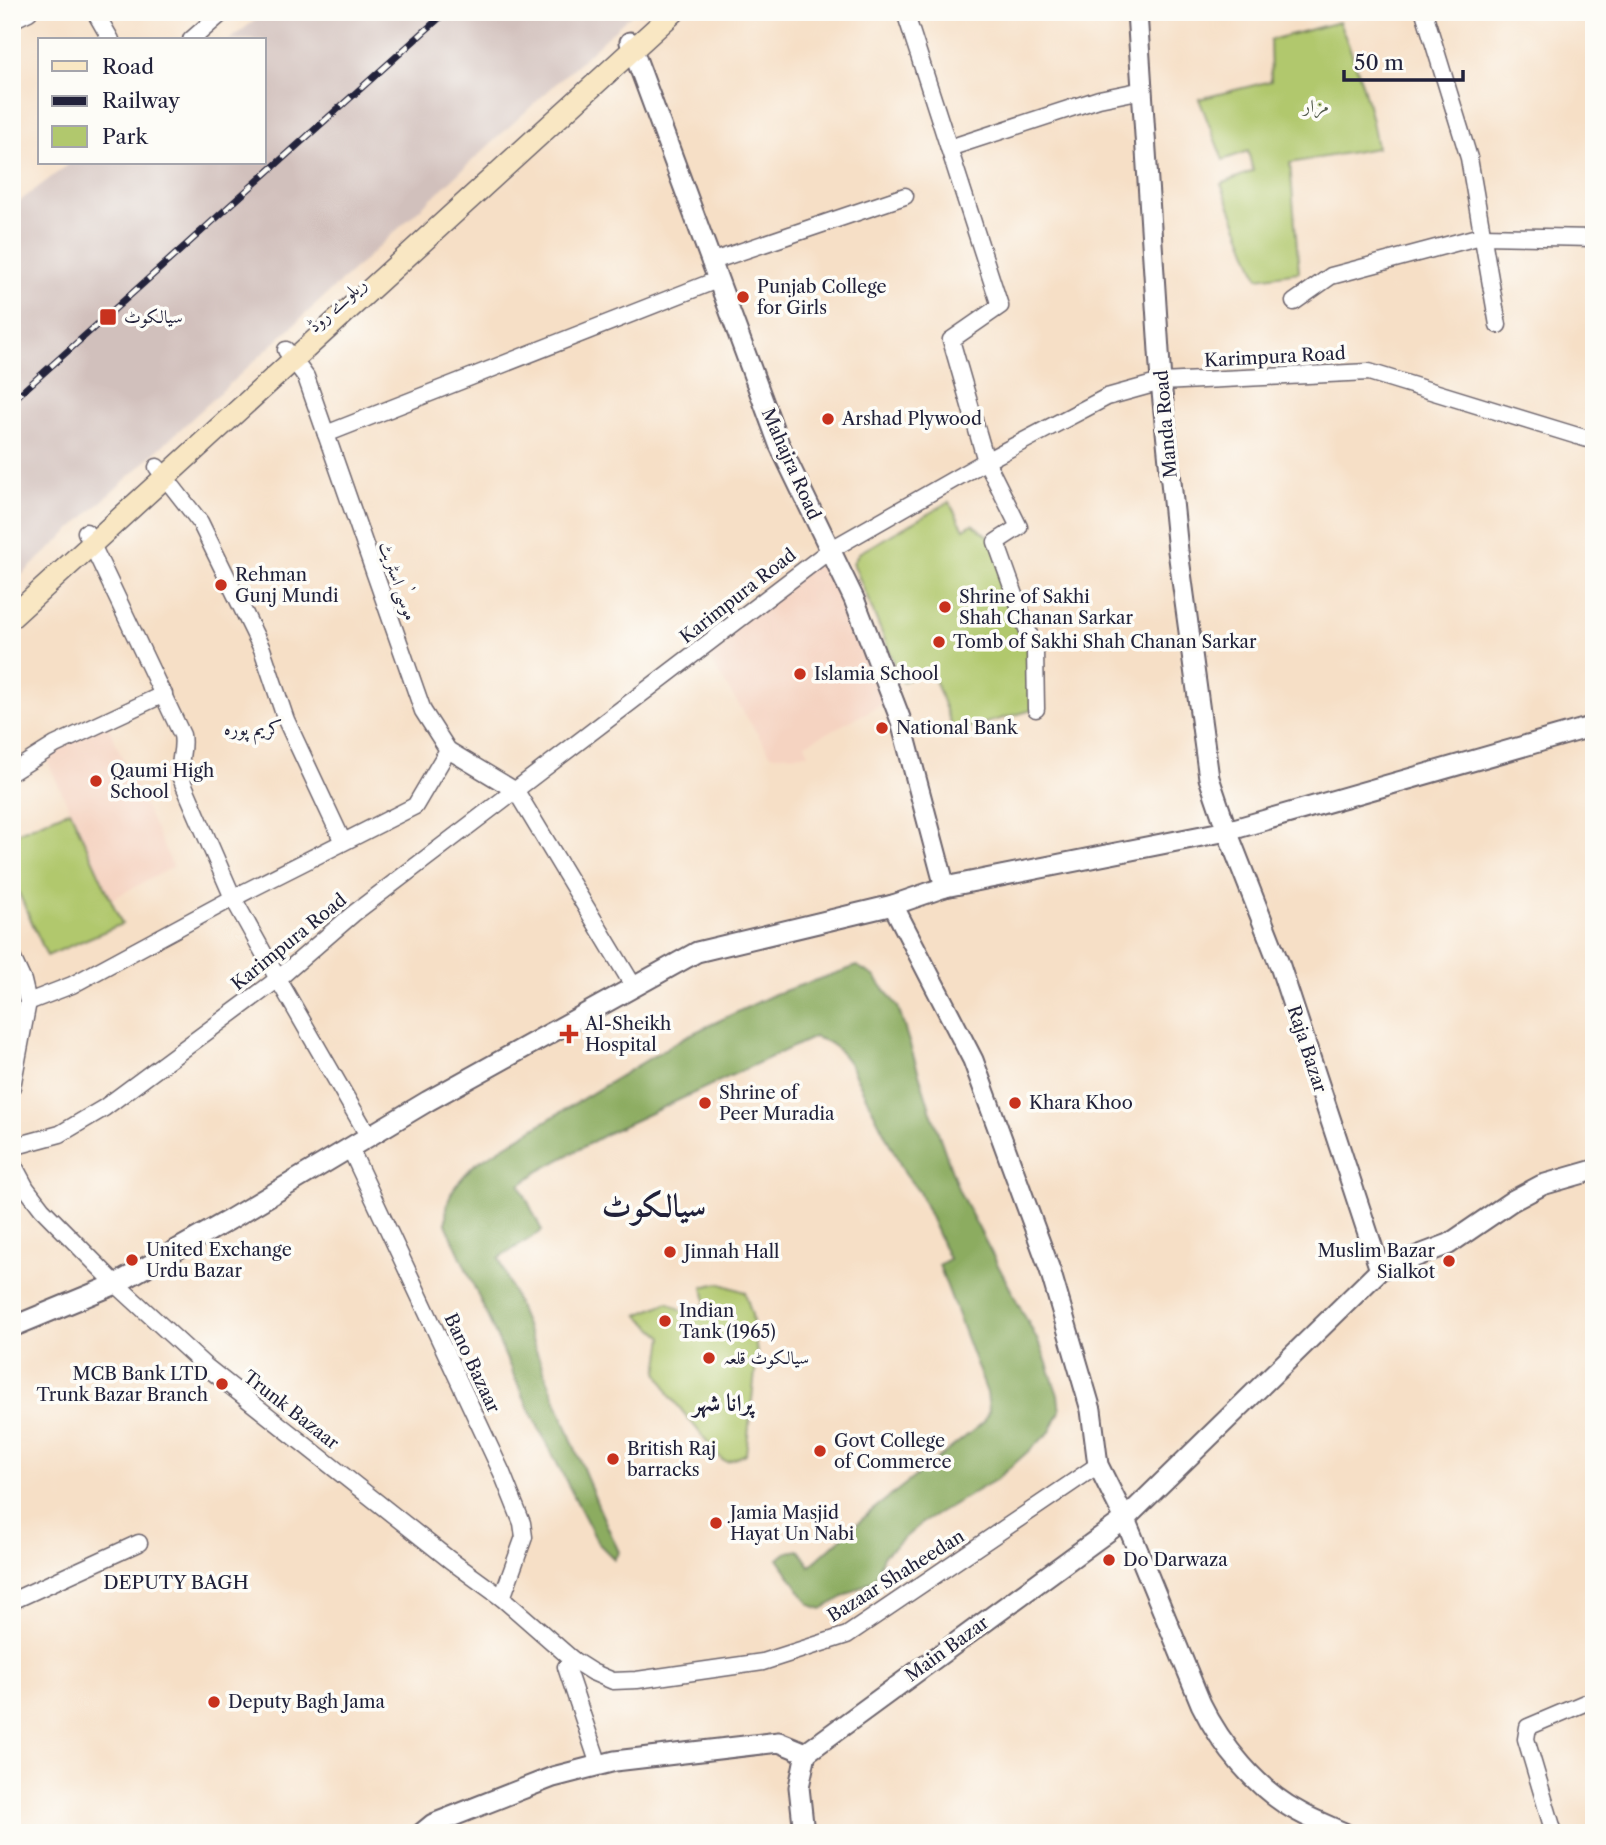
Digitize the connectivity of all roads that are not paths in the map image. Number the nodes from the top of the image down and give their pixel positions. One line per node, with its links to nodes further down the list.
1 (29, 12): 9 (street)
2 (95, 12): 10 (street)
3 (223, 12): 11 (street)
4 (662, 12): 12 (main road, ریلوے روڈ)
5 (674, 12): 12 (main road)
6 (905, 12): 14 (street)
7 (1137, 12): 13 (street, Manda Road)
8 (1424, 12): 16 (street)
9 (12, 20)
10 (110, 38)
11 (193, 38)
12 (631, 46): 18 (street, Mahajra Road); 21 (main road, ریلوے روڈ)
13 (1143, 90): 14 (street); 22 (street, Manda Road)
14 (948, 148): 25 (street)
15 (905, 196): 18 (street)
16 (1481, 236): 17 (street); 19 (street); 20 (street)
17 (1594, 238)
18 (713, 271): 23 (street); 28 (street, Mahajra Road)
19 (1294, 302)
20 (1498, 326)
21 (290, 355): 23 (street, موسیٰ اسٹریٹ); 26 (main road, ریلوے روڈ)
22 (1161, 382): 24 (street, Karimpura Road); 25 (street, Karimpura Road); 37 (street, Manda Road)
23 (326, 434): 34 (street, موسیٰ اسٹریٹ)
24 (1594, 440)
25 (986, 461): 28 (street, Karimpura Road); 32 (street)
26 (161, 472): 27 (main road, ریلوے روڈ); 38 (street)
27 (89, 539): 29 (main road, ریلوے روڈ); 30 (main road); 31 (street)
28 (830, 550): 36 (street, Karimpura Road); 39 (street, Mahajra Road)
29 (12, 598)
30 (12, 617)
31 (163, 694): 35 (street); 40 (street)
32 (1036, 709)
33 (1594, 726): 37 (street)
34 (448, 750): 36 (street, موسیٰ اسٹریٹ); 38 (street)
35 (12, 772)
36 (516, 791): 43 (street, Karimpura Road); 44 (street)
37 (1227, 831): 39 (street); 52 (street, Raja Bazar)
38 (343, 842): 40 (street)
39 (945, 887): 41 (street)
40 (233, 898): 43 (street); 45 (street)
41 (893, 905): 44 (street); 55 (street)
42 (12, 957): 45 (street)
43 (278, 979): 47 (street); 48 (street, Karimpura Road)
44 (634, 987): 47 (street)
45 (27, 1002): 46 (street)
46 (12, 1087)
47 (369, 1137): 49 (street)
48 (12, 1147)
49 (350, 1148): 53 (street); 58 (street, Bano Bazaar)
50 (12, 1163): 53 (street, Trunk Bazaar)
51 (1594, 1170): 52 (street)
52 (1380, 1270): 56 (street, Main Bazar)
53 (116, 1284): 54 (street); 58 (street, Trunk Bazaar)
54 (12, 1327)
55 (1098, 1465): 56 (street); 60 (street, Bazaar Shaheedan)
56 (1125, 1519): 62 (street, Main Bazar); 66 (street)
57 (139, 1543): 59 (street)
58 (502, 1598): 60 (street, Trunk Bazaar)
59 (12, 1601)
60 (573, 1660): 63 (street)
61 (1594, 1699): 67 (street)
62 (806, 1753): 63 (street); 65 (street)
63 (599, 1765): 64 (street)
64 (422, 1833)
65 (804, 1833)
66 (1344, 1833)
67 (1555, 1833)

